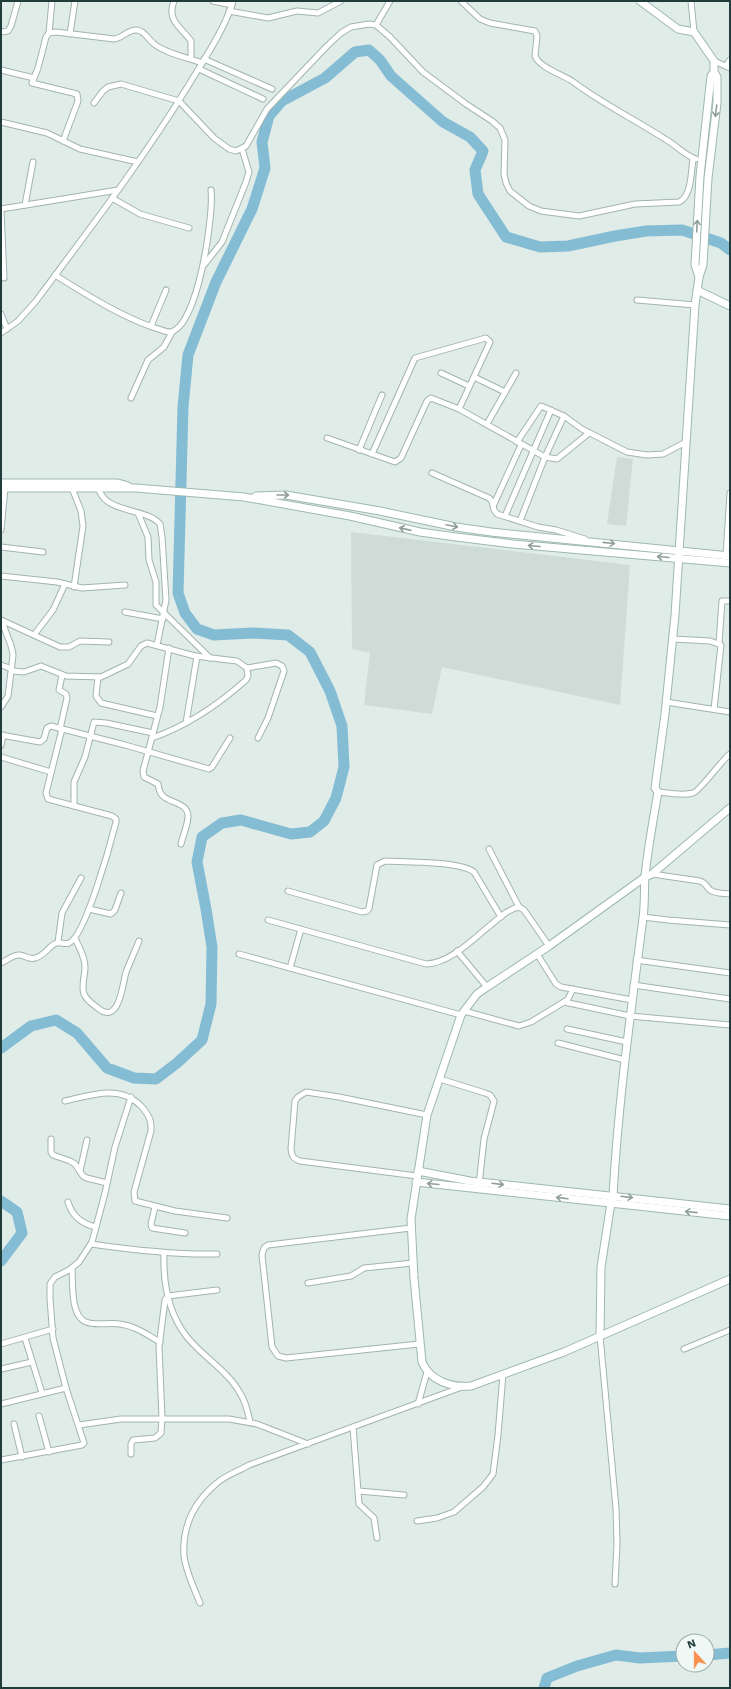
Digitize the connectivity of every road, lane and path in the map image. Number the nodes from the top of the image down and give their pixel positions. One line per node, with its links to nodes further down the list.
1 (18, 1): 14 (street)
2 (52, 1): 16 (street)
3 (75, 1): 17 (street)
4 (174, 1): 18 (street)
5 (213, 1): 11 (street)
6 (341, 1): 12 (street)
7 (390, 1): 13 (street)
8 (461, 1): 34 (street)
9 (640, 1): 15 (street)
10 (691, 1): 15 (street)
11 (233, 3): 12 (street)
12 (229, 11): 19 (street)
13 (376, 25): 33 (street); 34 (street)
14 (1, 32)
15 (694, 32): 21 (street)
16 (49, 33): 17 (street); 26 (street)
17 (70, 34): 18 (street)
18 (191, 58): 19 (street)
19 (203, 60): 23 (street); 27 (street)
20 (730, 60): 22 (street)
21 (714, 61): 22 (street); 25 (street)
22 (728, 67)
23 (199, 69): 28 (street); 29 (street)
24 (1, 70): 26 (street)
25 (714, 72): 35 (street); 46 (street, one-way to 46)
26 (34, 78): 32 (street)
27 (272, 89)
28 (262, 99)
29 (179, 101): 30 (street); 33 (street); 37 (street)
30 (94, 103)
31 (1, 122): 32 (street)
32 (63, 141): 37 (street)
33 (242, 149): 44 (street)
34 (693, 159): 35 (street)
35 (702, 161): 46 (street, one-way to 35)
36 (33, 162): 41 (street)
37 (138, 162): 38 (street)
38 (118, 190): 40 (street); 41 (street)
39 (211, 190): 44 (street)
40 (112, 198): 43 (street); 45 (street)
41 (25, 205): 42 (street)
42 (1, 209): 47 (street)
43 (189, 228)
44 (203, 266): 57 (street)
45 (55, 275): 54 (street); 55 (street)
46 (699, 277): 49 (street)
47 (4, 278)
48 (166, 290): 54 (street)
49 (697, 290): 51 (street); 52 (street)
50 (637, 300): 51 (street)
51 (695, 305): 71 (street)
52 (730, 306)
53 (1, 314): 55 (street)
54 (152, 326): 57 (street)
55 (7, 329): 56 (street)
56 (1, 332)
57 (172, 332): 64 (street)
58 (441, 373): 61 (street)
59 (516, 373): 62 (street)
60 (474, 377): 61 (street); 62 (street); 75 (street)
61 (470, 386): 65 (street)
62 (505, 392): 68 (street)
63 (382, 395): 73 (street)
64 (131, 398)
65 (459, 409): 68 (street); 75 (street)
66 (552, 410): 67 (street); 72 (street); 74 (street)
67 (564, 416): 69 (street); 76 (street)
68 (487, 424): 72 (street)
69 (589, 433): 71 (street); 76 (street)
70 (327, 438): 73 (street)
71 (686, 442): 92 (street)
72 (519, 444): 74 (street); 84 (street)
73 (359, 450): 75 (street)
74 (533, 451): 76 (street); 86 (street)
75 (372, 454)
76 (545, 457): 87 (street)
77 (432, 473): 84 (street)
78 (2, 486): 79 (street); 81 (street); 88 (street)
79 (72, 488): 80 (street); 100 (street)
80 (98, 488): 81 (street); 85 (street)
81 (136, 488): 83 (street)
82 (730, 493): 94 (street)
83 (244, 497): 90 (street, one-way to 90); 95 (street, one-way to 83)
84 (494, 504): 86 (street)
85 (138, 513): 103 (street); 103 (street)
86 (505, 516): 87 (street)
87 (520, 521): 90 (street)
88 (1, 522): 89 (street)
89 (1, 530)
90 (594, 542): 92 (street, one-way to 92)
91 (1, 547): 93 (street)
92 (680, 550): 94 (street); 95 (street)
93 (44, 552)
94 (728, 556)
95 (678, 559): 96 (street); 106 (street)
96 (730, 562)
97 (1, 576): 98 (street)
98 (65, 584): 100 (street); 105 (street)
99 (125, 585): 100 (street)
100 (74, 587)
101 (730, 601): 108 (street)
102 (125, 612): 103 (street)
103 (163, 616): 109 (street); 112 (street)
104 (2, 620): 105 (street); 115 (street)
105 (34, 635): 107 (street)
106 (673, 639): 108 (street); 118 (street)
107 (109, 642)
108 (719, 643): 120 (street)
109 (157, 645): 110 (street); 117 (street)
110 (169, 648): 111 (street); 122 (street)
111 (197, 656): 112 (street); 123 (street)
112 (210, 658): 114 (street)
113 (1, 665): 115 (street)
114 (247, 668): 123 (street); 129 (street)
115 (12, 670): 116 (street); 119 (street)
116 (62, 675): 117 (street); 124 (street)
117 (98, 677): 122 (street)
118 (666, 702): 120 (street); 135 (street)
119 (1, 708)
120 (714, 709): 121 (street)
121 (730, 712)
122 (157, 716): 126 (street)
123 (186, 723): 126 (street)
124 (61, 729): 125 (street); 127 (street); 134 (street)
125 (2, 735): 130 (street)
126 (152, 735): 127 (street); 131 (street)
127 (91, 736): 131 (street); 136 (street)
128 (230, 738): 131 (street)
129 (258, 738)
130 (1, 745)
131 (148, 752): 138 (street)
132 (730, 754): 135 (street)
133 (1, 757): 134 (street)
134 (51, 772): 136 (street)
135 (658, 792): 141 (street)
136 (74, 806): 147 (street)
137 (730, 808): 140 (street)
138 (181, 844)
139 (489, 849): 146 (street)
140 (652, 874): 141 (street); 145 (street)
141 (645, 877): 149 (street); 156 (street)
142 (81, 878): 155 (street)
143 (288, 891): 148 (street)
144 (121, 893): 147 (street)
145 (730, 894)
146 (519, 907): 148 (street); 156 (street)
147 (89, 909): 153 (street)
148 (500, 917): 157 (street)
149 (643, 917): 151 (street); 160 (street)
150 (268, 920): 152 (street)
151 (730, 925)
152 (301, 929): 157 (street); 162 (street)
153 (75, 938): 154 (street); 155 (street)
154 (139, 941)
155 (58, 942): 161 (street)
156 (550, 946): 159 (street)
157 (457, 951): 165 (street)
158 (239, 954): 162 (street)
159 (537, 954): 165 (street); 166 (street)
160 (636, 960): 163 (street); 164 (street)
161 (1, 963)
162 (290, 968): 170 (street)
163 (730, 973)
164 (633, 985): 167 (street); 168 (street)
165 (487, 987): 170 (street)
166 (573, 989): 168 (street); 169 (street)
167 (730, 999)
168 (632, 1000): 171 (street)
169 (564, 1002): 170 (street); 171 (street)
170 (463, 1013): 177 (street)
171 (630, 1016): 172 (street); 174 (street)
172 (730, 1025)
173 (567, 1029): 174 (street)
174 (627, 1042): 176 (street)
175 (558, 1043): 176 (street)
176 (625, 1060): 188 (street)
177 (440, 1079): 180 (street); 186 (street)
178 (131, 1097): 179 (street); 185 (street); 191 (street)
179 (65, 1101)
180 (427, 1115): 184 (street); 184 (street)
181 (51, 1140): 183 (street)
182 (87, 1140): 183 (street)
183 (80, 1171): 185 (street)
184 (417, 1176): 186 (street); 186 (street, one-way to 184); 196 (street)
185 (107, 1183): 195 (street)
186 (479, 1185): 187 (street)
187 (516, 1189): 188 (street); 190 (street, one-way to 187)
188 (613, 1196): 190 (street); 192 (street, one-way to 192)
189 (68, 1202): 195 (street)
190 (611, 1203): 193 (street, one-way to 190); 209 (street)
191 (155, 1207): 194 (street); 197 (street)
192 (730, 1209)
193 (730, 1216)
194 (227, 1218)
195 (96, 1227): 198 (street)
196 (411, 1228): 201 (street); 213 (street)
197 (184, 1233)
198 (91, 1244): 199 (street); 202 (street)
199 (164, 1252): 200 (street); 206 (street)
200 (217, 1254)
201 (413, 1263): 204 (street); 213 (street)
202 (72, 1268): 207 (street); 211 (street)
203 (730, 1279): 209 (street)
204 (308, 1283)
205 (217, 1290): 206 (street)
206 (168, 1296): 211 (street); 226 (street)
207 (53, 1329): 210 (street); 220 (street)
208 (730, 1330): 214 (street)
209 (600, 1336): 218 (street); 239 (street)
210 (25, 1338): 212 (street); 215 (street)
211 (160, 1342): 225 (street)
212 (1, 1344)
213 (419, 1344): 217 (street)
214 (684, 1349)
215 (32, 1362): 216 (street); 221 (street)
216 (1, 1368)
217 (427, 1372): 219 (street); 223 (street)
218 (503, 1374): 219 (street); 237 (street)
219 (462, 1387): 223 (street)
220 (66, 1388): 221 (street); 228 (street)
221 (42, 1393): 222 (street)
222 (1, 1404)
223 (418, 1404): 229 (street)
224 (39, 1416): 231 (street)
225 (162, 1418): 226 (street); 228 (street); 232 (street)
226 (250, 1422): 230 (street)
227 (14, 1424): 233 (street)
228 (79, 1425): 231 (street)
229 (353, 1427): 230 (street); 235 (street)
230 (308, 1444): 240 (street)
231 (49, 1452): 233 (street)
232 (131, 1454)
233 (22, 1457): 234 (street)
234 (1, 1460)
235 (359, 1491): 236 (street); 238 (street)
236 (404, 1494)
237 (417, 1521)
238 (377, 1538)
239 (615, 1584)
240 (200, 1603)

